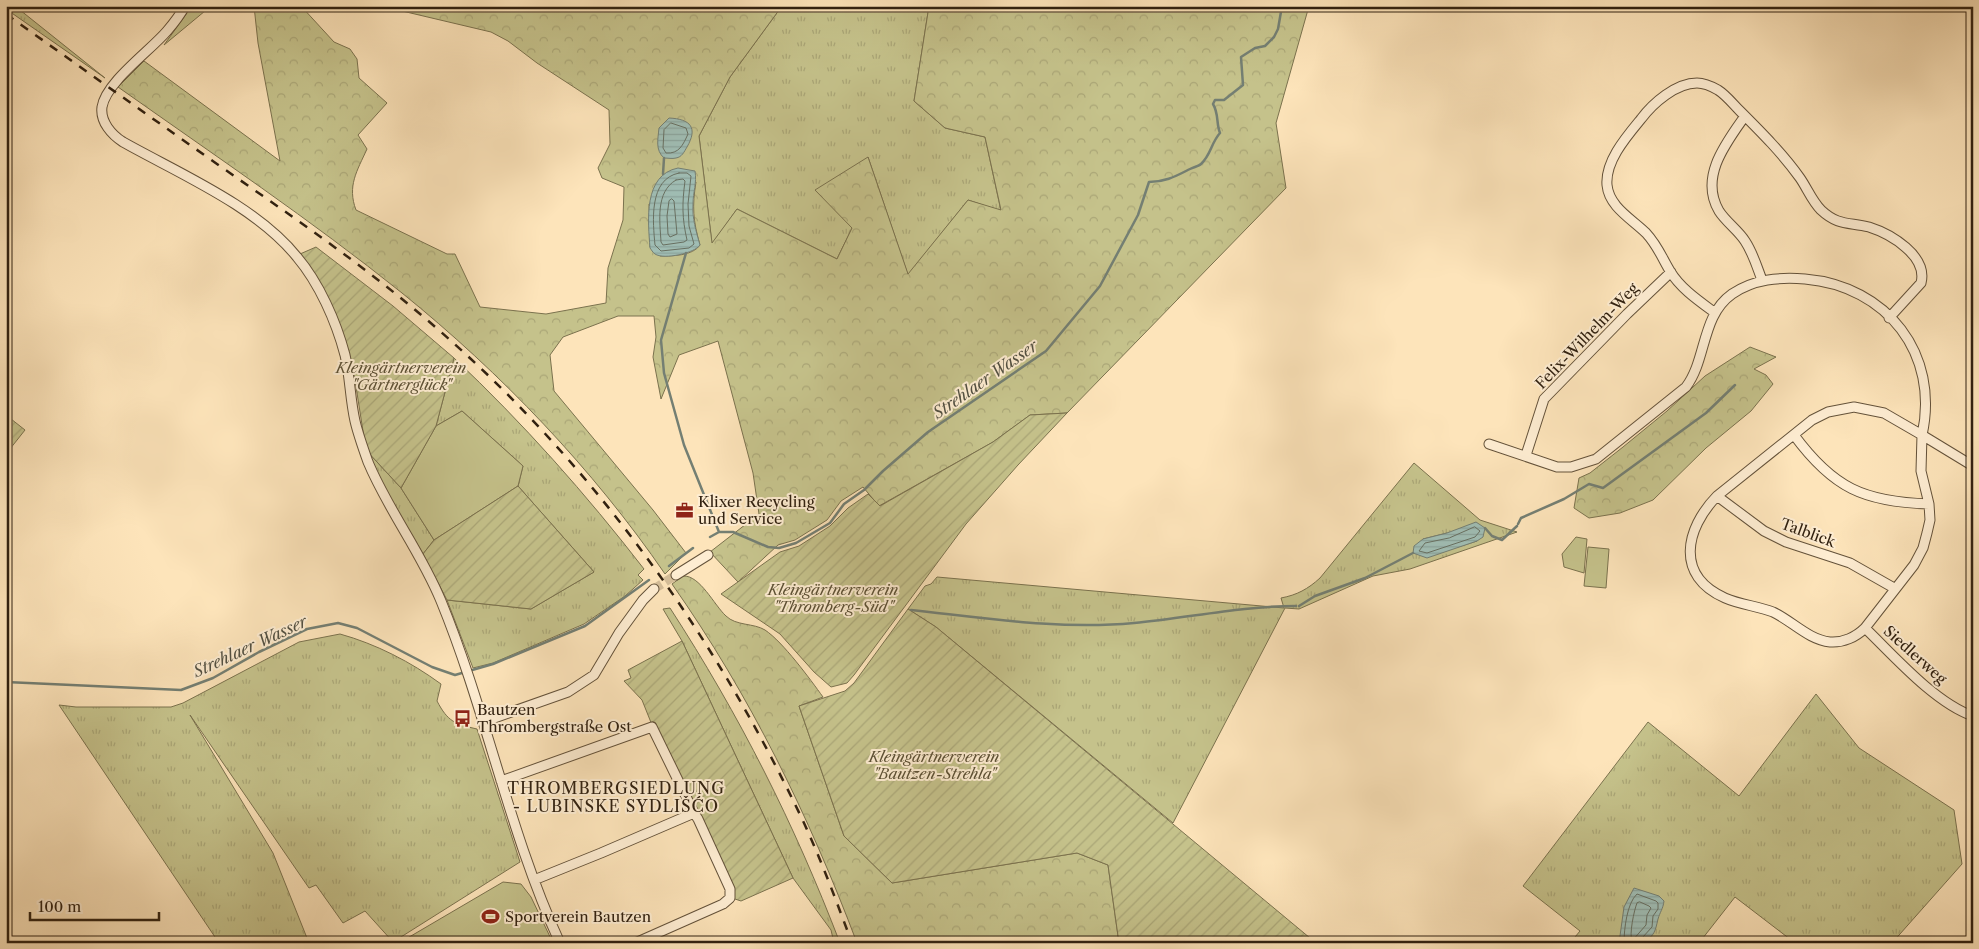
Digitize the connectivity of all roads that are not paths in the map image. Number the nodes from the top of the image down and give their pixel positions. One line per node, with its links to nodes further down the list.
1 (185, 6): 20 (street)
2 (1745, 116): 3 (street); 4 (street); 6 (street)
3 (1671, 272): 5 (street); 10 (street, Felix-Wilhelm-Weg)
4 (1762, 280): 5 (street); 6 (street)
5 (1714, 312): 10 (street)
6 (1889, 318): 8 (street)
7 (1794, 435): 8 (street); 12 (street); 13 (street)
8 (1922, 435): 11 (street); 13 (street)
9 (1489, 444): 10 (street)
10 (1526, 456)
11 (1973, 466)
12 (1717, 496): 16 (street, Talblick); 18 (street)
13 (1929, 504): 16 (street)
14 (708, 555): 15 (street)
15 (676, 575)
16 (1894, 588): 18 (street)
17 (654, 589): 20 (street)
18 (1865, 628): 19 (street, Siedlerweg)
19 (1973, 716)
20 (483, 722): 21 (street)
21 (501, 781): 22 (street); 23 (street)
22 (694, 813): 23 (street); 25 (street)
23 (534, 880): 24 (street)
24 (560, 943)
25 (635, 943)

